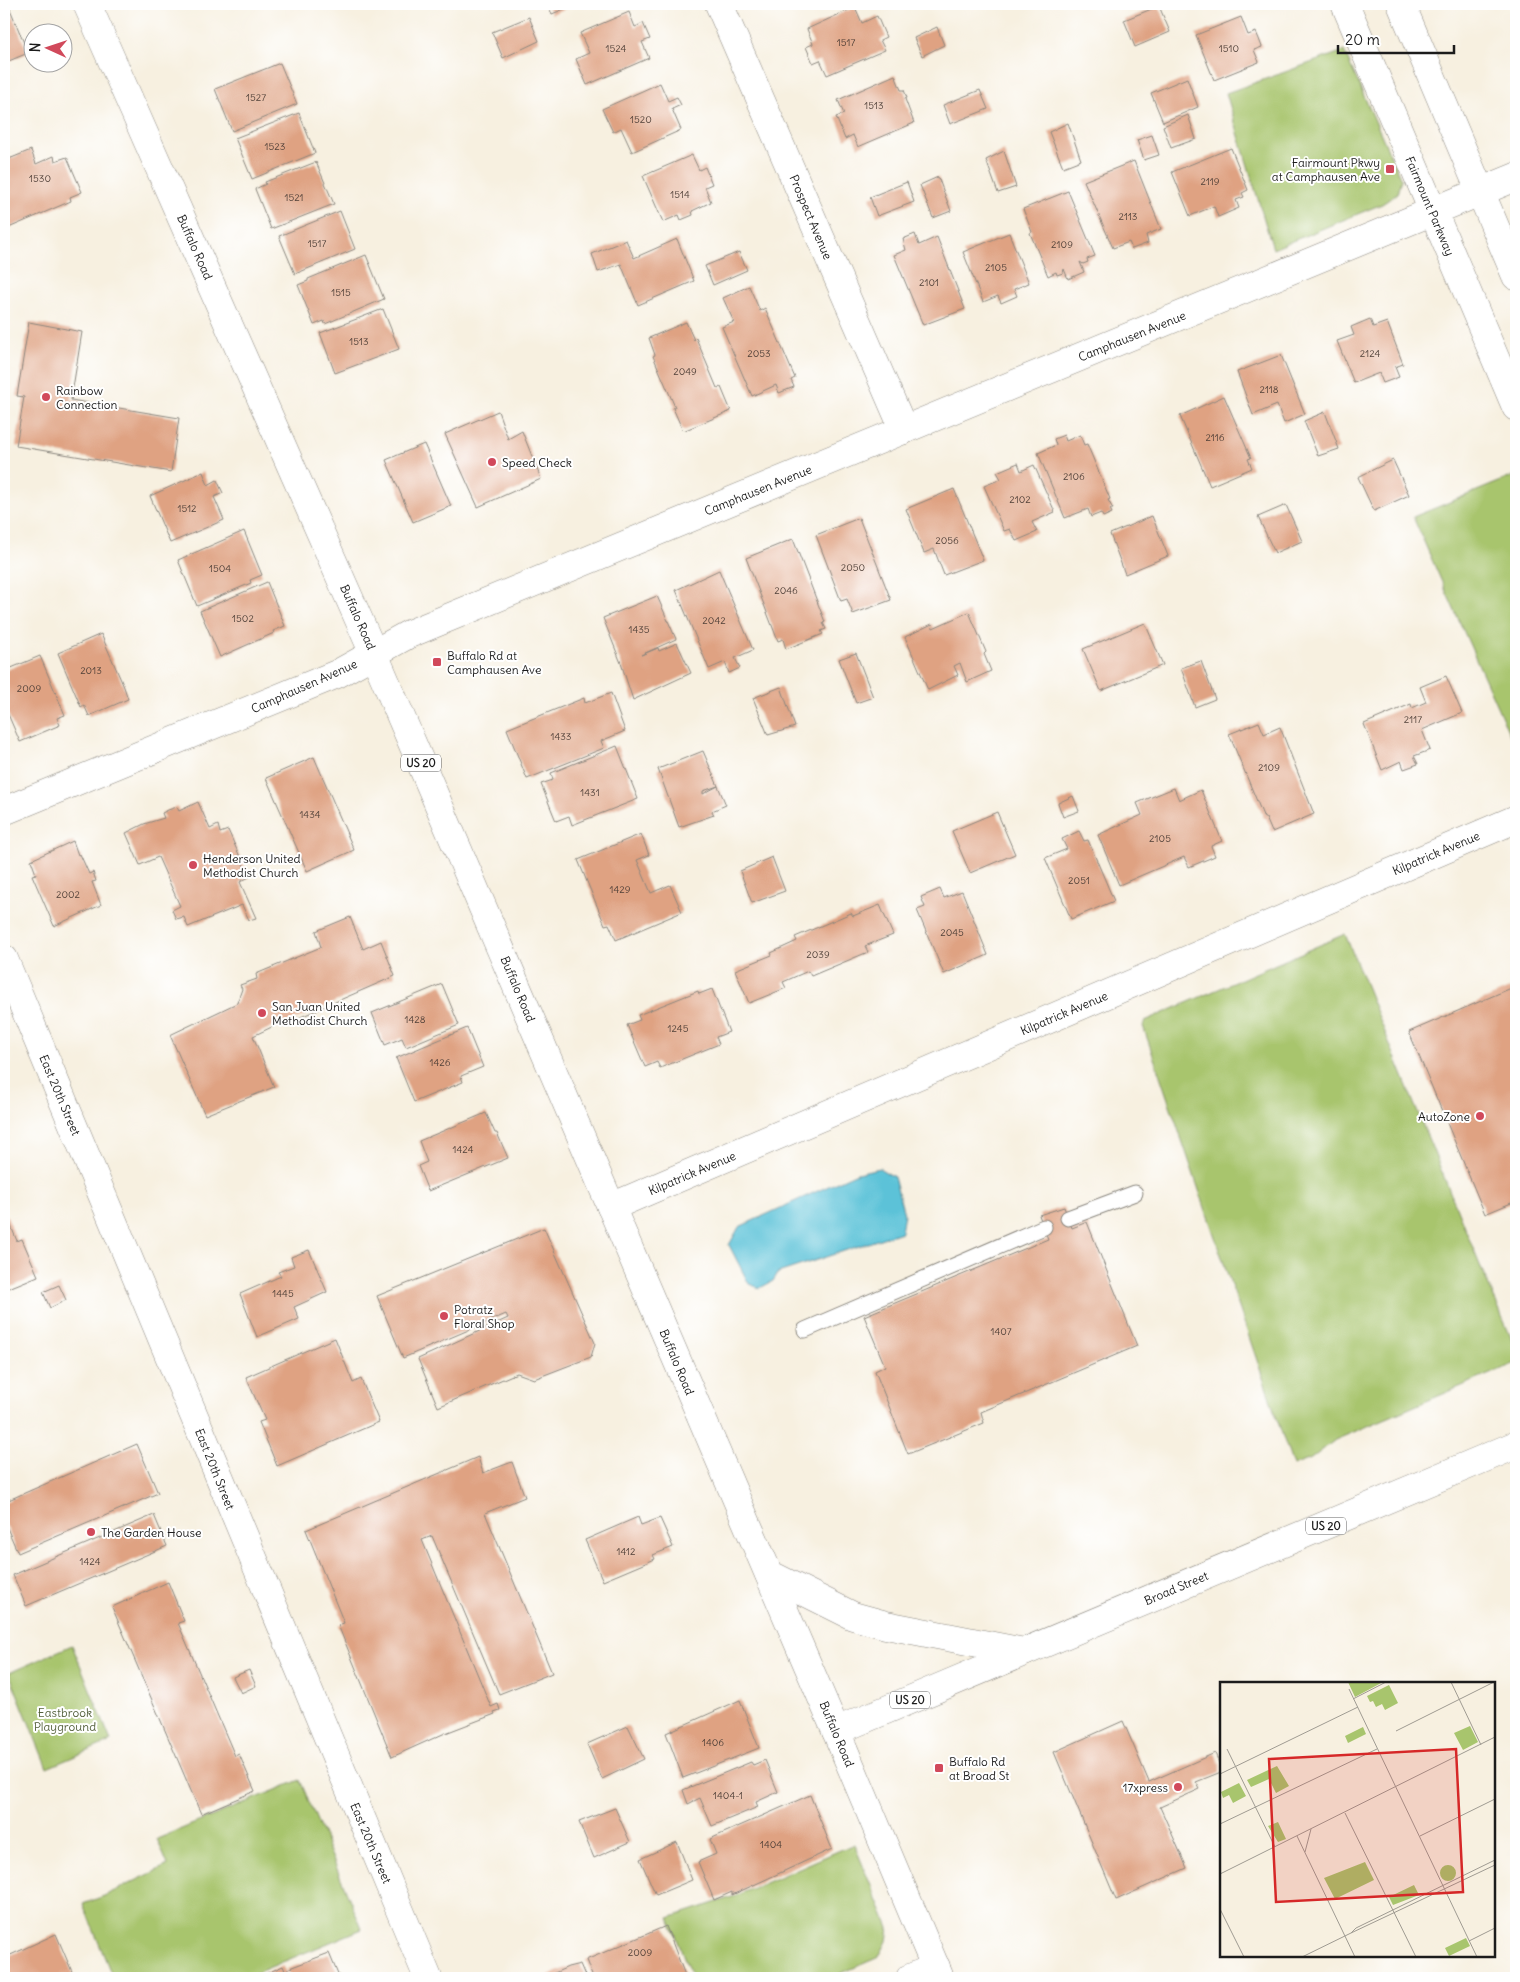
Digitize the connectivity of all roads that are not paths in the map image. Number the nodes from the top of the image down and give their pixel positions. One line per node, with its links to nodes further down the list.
1 (88, 4): 11 (street, Buffalo Road / US 20)
2 (718, 4): 10 (street, Prospect Avenue)
3 (1345, 4): 7 (street, Fairmount Parkway)
4 (1400, 4): 6 (street)
5 (1516, 177): 6 (street, Camphausen Avenue)
6 (1480, 192): 7 (street, Camphausen Avenue); 8 (street)
7 (1433, 211): 9 (street, Fairmount Parkway); 10 (street, Camphausen Avenue)
8 (1516, 276)
9 (1516, 408)
10 (904, 430): 11 (street, Camphausen Avenue)
11 (374, 654): 12 (street, Camphausen Avenue); 16 (street, Buffalo Road / US 20)
12 (4, 811)
13 (1516, 819): 16 (street, Kilpatrick Avenue)
14 (4, 959): 25 (street, East 20th Street)
15 (1135, 1193): 17 (lane)
16 (611, 1208): 21 (street, Buffalo Road / US 20)
17 (1068, 1218)
18 (1044, 1227): 19 (lane)
19 (805, 1330)
20 (1516, 1445): 22 (street, Broad Street / US 20)
21 (769, 1574): 22 (street); 23 (street, Buffalo Road / US 20)
22 (1024, 1652): 23 (street, Broad Street / US 20)
23 (836, 1731): 24 (street, Buffalo Road)
24 (938, 1973): 26 (street)
25 (428, 1978)
26 (910, 1978)

